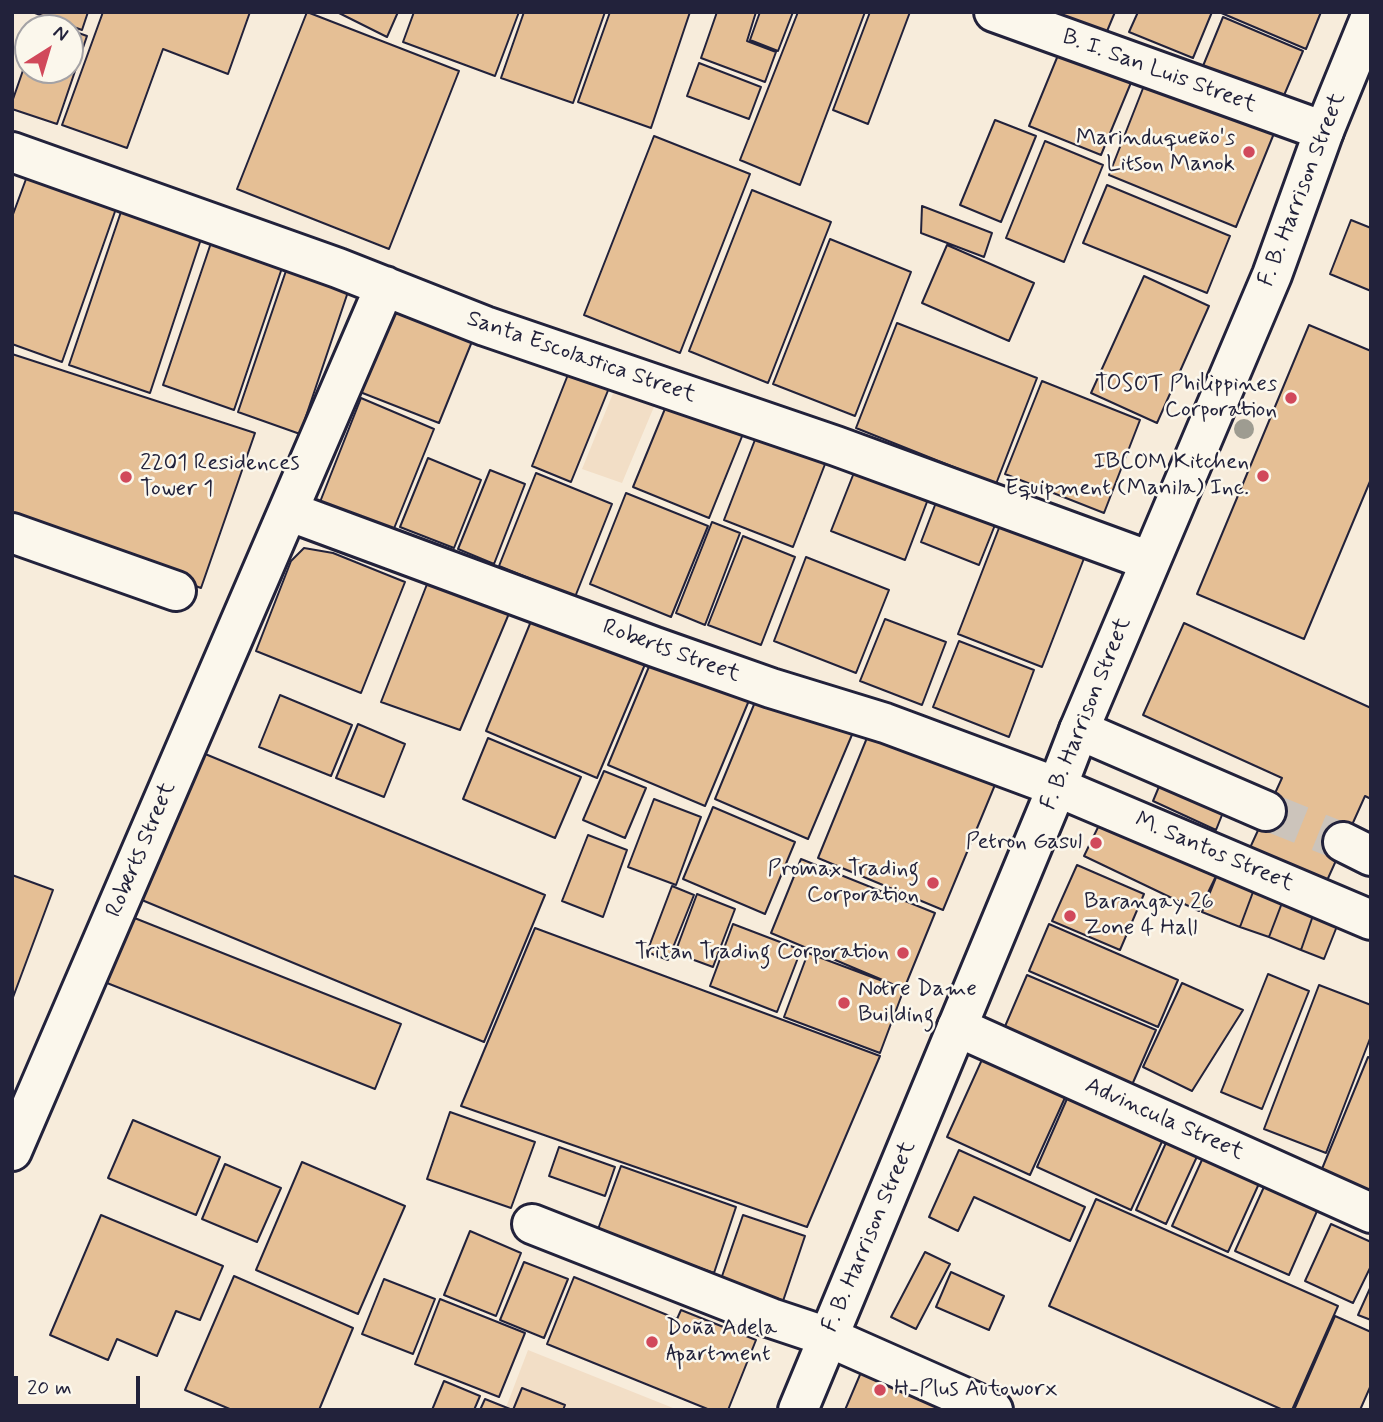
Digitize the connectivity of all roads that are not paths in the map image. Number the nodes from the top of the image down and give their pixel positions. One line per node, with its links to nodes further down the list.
1 (994, 12): 3 (street, B. I. San Luis Street)
2 (1371, 16): 3 (street, F. B. Harrison Street)
3 (1324, 131): 8 (street, F. B. Harrison Street)
4 (12, 152): 5 (street, Santa Escolastica Street)
5 (385, 286): 6 (street, Roberts Street); 8 (street, Santa Escolastica Street)
6 (288, 511): 11 (street, Roberts Street); 15 (street, Roberts Street)
7 (12, 533): 9 (street)
8 (1150, 561): 10 (street, F. B. Harrison Street)
9 (176, 591)
10 (1079, 730): 11 (street, F. B. Harrison Street); 12 (street)
11 (1058, 787): 13 (street, M. Santos Street); 14 (street, F. B. Harrison Street)
12 (1266, 811)
13 (1371, 920)
14 (957, 1027): 16 (street, Advincula Street); 18 (street, F. B. Harrison Street)
15 (17, 1126)
16 (1371, 1213)
17 (532, 1224): 18 (street)
18 (828, 1337): 19 (street, F. B. Harrison Street); 20 (street)
19 (798, 1410)
20 (993, 1410)

